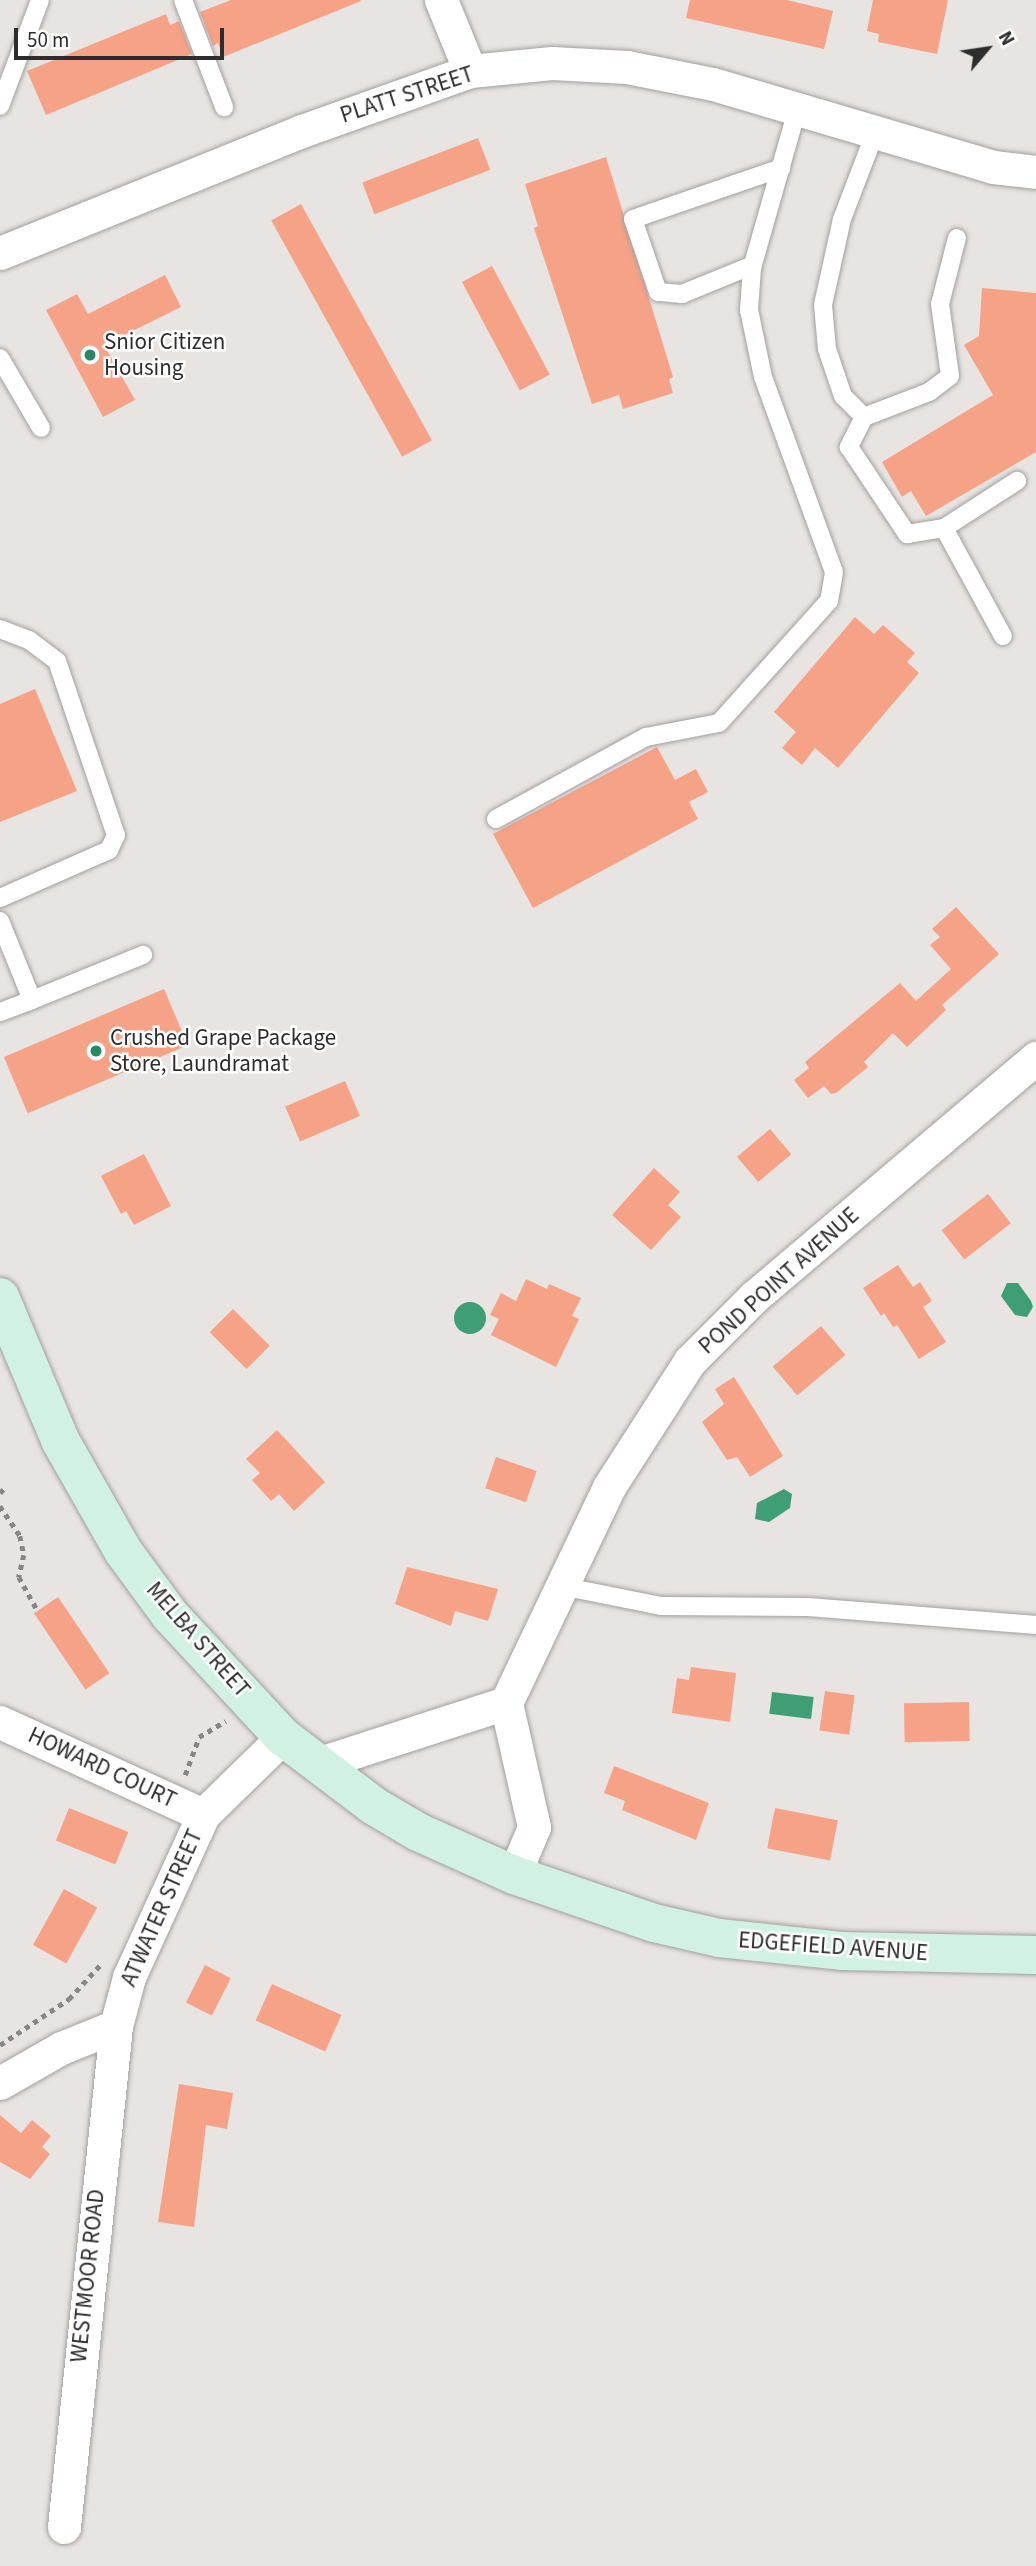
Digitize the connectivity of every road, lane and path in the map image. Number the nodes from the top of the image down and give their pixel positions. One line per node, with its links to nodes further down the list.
1 (40, 0): 5 (lane)
2 (183, 0): 6 (lane)
3 (441, 0): 4 (street)
4 (470, 71): 7 (street, PLATT STREET); 12 (street, PLATT STREET)
5 (0, 106)
6 (223, 107)
7 (797, 110): 8 (street, PLATT STREET); 9 (lane)
8 (875, 132): 10 (street, PLATT STREET); 15 (lane)
9 (780, 168): 13 (lane); 13 (lane)
10 (1036, 172)
11 (957, 238): 15 (lane)
12 (0, 253)
13 (753, 265): 21 (lane)
14 (0, 358): 16 (lane)
15 (864, 417): 18 (lane)
16 (41, 428)
17 (1017, 481): 18 (lane)
18 (944, 528): 20 (lane)
19 (0, 629): 22 (lane)
20 (1003, 636)
21 (496, 819)
22 (0, 898)
23 (0, 921): 25 (lane)
24 (144, 955): 25 (lane)
25 (32, 1000): 26 (lane)
26 (0, 1012)
27 (1036, 1058): 32 (street, POND POINT AVENUE)
28 (0, 1297): 38 (main road, MELBA STREET)
29 (6, 1486): 30 (path)
30 (0, 1493)
31 (0, 1506): 33 (path)
32 (561, 1586): 34 (lane); 35 (street, POND POINT AVENUE)
33 (37, 1609)
34 (1036, 1625)
35 (506, 1703): 39 (street); 41 (street)
36 (230, 1718): 40 (path)
37 (0, 1722): 40 (street, HOWARD COURT)
38 (283, 1737): 39 (main road, MELBA STREET); 40 (street, ATWATER STREET)
39 (317, 1764): 41 (main road, MELBA STREET)
40 (189, 1808): 44 (street, ATWATER STREET)
41 (514, 1875): 43 (main road, EDGEFIELD AVENUE)
42 (107, 1954): 45 (path)
43 (1036, 1955)
44 (116, 2026): 46 (street); 47 (street, WESTMOOR ROAD)
45 (0, 2045)
46 (0, 2083)
47 (64, 2527)

